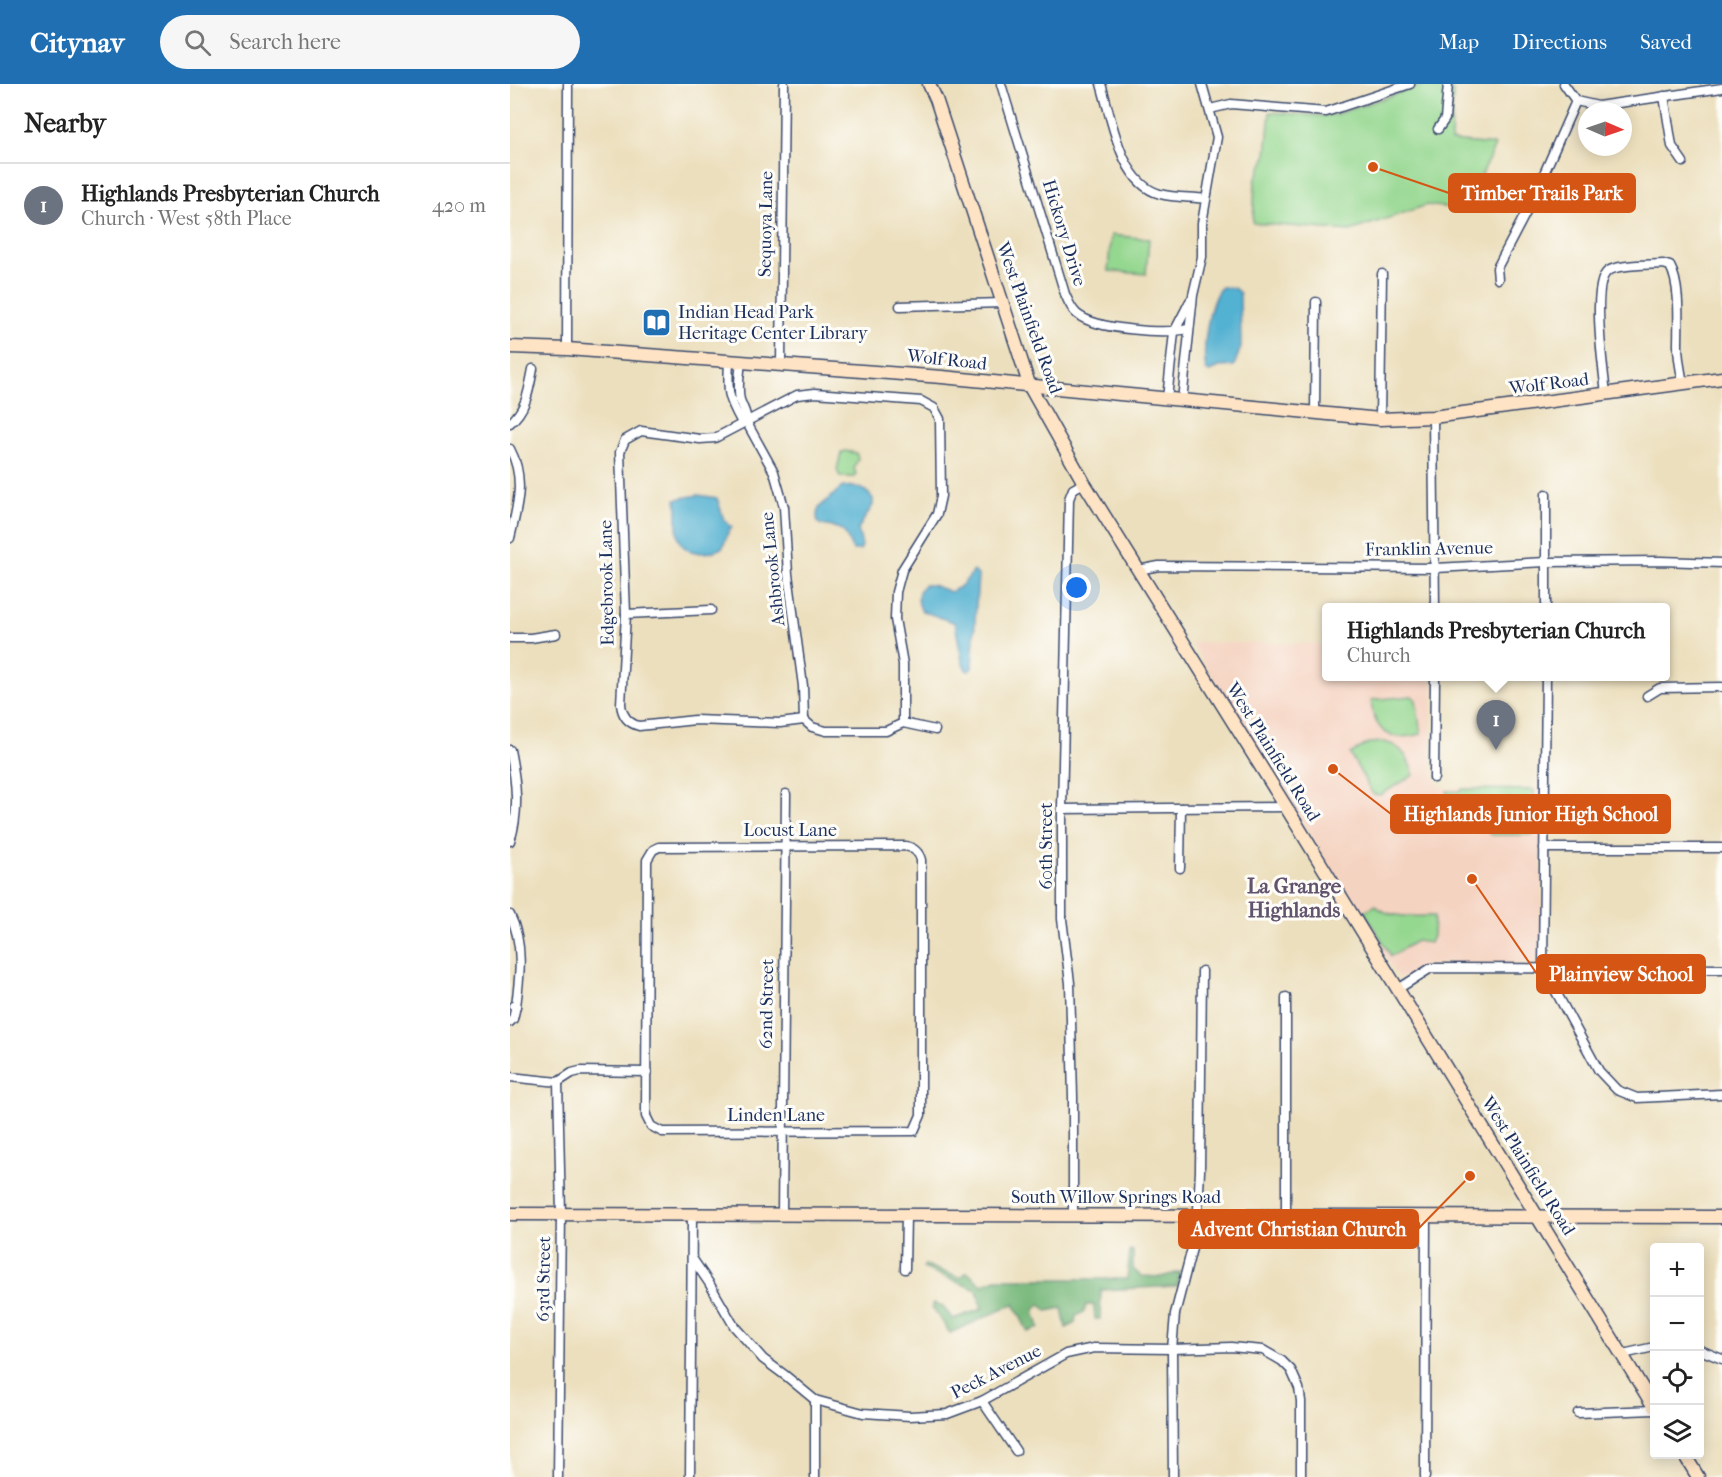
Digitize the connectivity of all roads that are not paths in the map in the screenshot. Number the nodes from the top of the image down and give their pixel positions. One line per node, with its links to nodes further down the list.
1 (568, 84): 26 (street)
2 (784, 84): 28 (street, Sequoya Lane)
3 (929, 84): 21 (main road, West Plainfield Road)
4 (1001, 84): 24 (street, Hickory Drive)
5 (1101, 84): 16 (street)
6 (1202, 84): 13 (street)
7 (1410, 84): 13 (street)
8 (1448, 84): 14 (street)
9 (1564, 84): 12 (street)
10 (1722, 88): 11 (street)
11 (1664, 96): 12 (street); 15 (street)
12 (1576, 101): 18 (street)
13 (1210, 109): 16 (street)
14 (1438, 129)
15 (1683, 162)
16 (1206, 199): 19 (street)
17 (1382, 274): 38 (street)
18 (1498, 279)
19 (1193, 295): 23 (street); 24 (street)
20 (1316, 302): 36 (street)
21 (1002, 303): 22 (street); 32 (main road, West Plainfield Road)
22 (900, 306)
23 (1188, 329): 24 (street, Hickory Drive); 35 (street)
24 (1174, 332): 34 (street)
25 (510, 348): 26 (main road, Wolf Road)
26 (567, 349): 27 (main road, Wolf Road)
27 (735, 360): 28 (main road, Wolf Road); 40 (street, Ashbrook Lane)
28 (781, 364): 32 (main road, Wolf Road)
29 (533, 369): 39 (street)
30 (1722, 378): 31 (main road, Wolf Road)
31 (1683, 384): 33 (main road, Wolf Road); 33 (street)
32 (1030, 387): 34 (main road, Wolf Road); 42 (main road, West Plainfield Road)
33 (1606, 394): 37 (main road, Wolf Road)
34 (1167, 399): 35 (main road, Wolf Road)
35 (1182, 401): 36 (main road, Wolf Road)
36 (1315, 413): 38 (main road, Wolf Road)
37 (1433, 417): 38 (main road, Wolf Road); 48 (street)
38 (1380, 419)
39 (510, 423)
40 (747, 423): 53 (street, Edgebrook Lane); 60 (street, Ashbrook Lane); 61 (street)
41 (510, 449): 44 (street)
42 (1084, 483): 49 (main road, West Plainfield Road); 68 (street, 60th Street)
43 (1546, 494): 46 (street)
44 (513, 510): 45 (street)
45 (510, 538)
46 (1546, 562): 47 (street, Franklin Avenue); 48 (street, Franklin Avenue); 51 (street)
47 (1722, 563)
48 (1436, 568): 49 (street, Franklin Avenue); 50 (street)
49 (1138, 570): 66 (main road, West Plainfield Road)
50 (1435, 603)
51 (1546, 603)
52 (711, 610): 53 (street)
53 (626, 614): 60 (street, Edgebrook Lane)
54 (556, 634): 55 (street)
55 (510, 638)
56 (1435, 681): 64 (street)
57 (1546, 681): 71 (street)
58 (1722, 687): 59 (street)
59 (1647, 696)
60 (804, 720): 61 (street)
61 (903, 723): 62 (street)
62 (934, 730)
63 (510, 750): 69 (street)
64 (1434, 778)
65 (786, 794): 70 (street, 62nd Street)
66 (1286, 807): 67 (street); 78 (main road, West Plainfield Road)
67 (1181, 808): 68 (street); 73 (street)
68 (1062, 809): 93 (street, 60th Street)
69 (510, 841)
70 (786, 847): 82 (street, Locust Lane); 86 (street, Locust Lane); 87 (street, 62nd Street)
71 (1544, 848): 72 (street); 75 (street)
72 (1722, 848)
73 (1180, 868)
74 (510, 915): 80 (street)
75 (1543, 968): 76 (street); 78 (street); 85 (street)
76 (1722, 969)
77 (1202, 971): 94 (street)
78 (1398, 989): 97 (main road, West Plainfield Road)
79 (1286, 997): 95 (street)
80 (513, 1006): 81 (street)
81 (510, 1022)
82 (647, 1072): 84 (street); 87 (street, Linden Lane)
83 (510, 1077): 84 (street)
84 (558, 1082): 89 (street, 63rd Street)
85 (1722, 1094)
86 (914, 1131): 87 (street, Linden Lane)
87 (782, 1132): 91 (street, 62nd Street)
88 (510, 1214): 89 (main road, South Willow Springs Road)
89 (561, 1214): 90 (main road, South Willow Springs Road); 113 (street, 63rd Street)
90 (692, 1214): 91 (main road, South Willow Springs Road); 99 (street)
91 (782, 1215): 92 (main road, South Willow Springs Road)
92 (906, 1215): 93 (main road, South Willow Springs Road); 100 (street)
93 (1073, 1215): 94 (main road, South Willow Springs Road)
94 (1197, 1216): 95 (main road, South Willow Springs Road); 102 (street)
95 (1286, 1216): 96 (main road, South Willow Springs Road)
96 (1426, 1216): 97 (main road, South Willow Springs Road); 118 (street)
97 (1539, 1216): 98 (main road, South Willow Springs Road); 104 (main road, West Plainfield Road)
98 (1722, 1217)
99 (692, 1258): 106 (street, Peck Avenue); 114 (street)
100 (905, 1269)
101 (1650, 1348): 104 (street)
102 (1172, 1349): 107 (street, Peck Avenue); 116 (street); 117 (street, Peck Avenue)
103 (1702, 1351): 105 (street)
104 (1623, 1354): 108 (main road, West Plainfield Road)
105 (1722, 1359)
106 (815, 1400): 107 (street, Peck Avenue); 115 (street)
107 (982, 1401): 111 (street)
108 (1652, 1405)
109 (1650, 1408): 110 (street)
110 (1578, 1413)
111 (1016, 1451)
112 (1687, 1459): 119 (main road)
113 (558, 1477)
114 (690, 1477)
115 (815, 1477)
116 (1173, 1477)
117 (1301, 1477)
118 (1425, 1477)
119 (1698, 1477)

